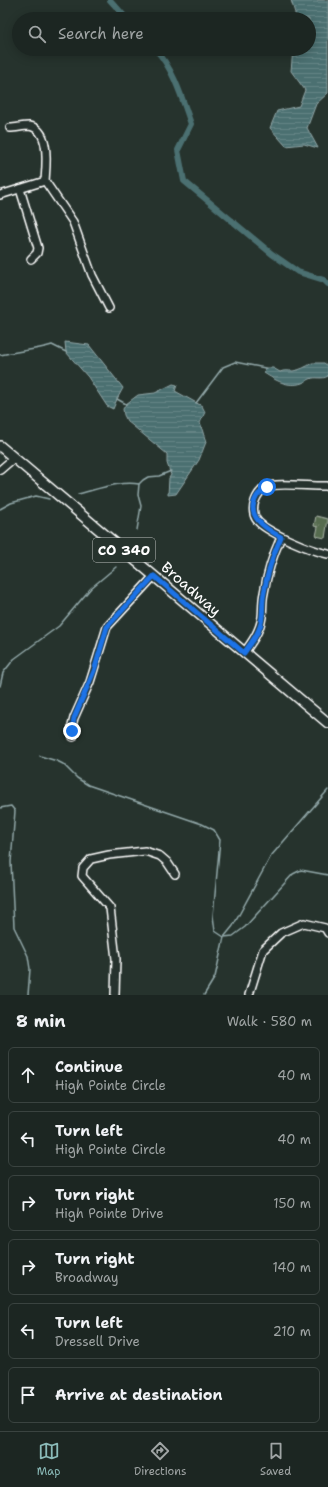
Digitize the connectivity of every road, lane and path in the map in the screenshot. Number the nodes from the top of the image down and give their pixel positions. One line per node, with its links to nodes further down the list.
1 (10, 128): 2 (street)
2 (45, 181): 3 (street); 6 (street)
3 (20, 189): 4 (street); 5 (street)
4 (0, 195)
5 (31, 259)
6 (109, 308)
7 (1, 447): 8 (main road, Broadway / CO 340)
8 (14, 458): 9 (street); 13 (main road, Broadway / CO 340)
9 (0, 470)
10 (328, 486): 11 (street)
11 (281, 537): 12 (street); 14 (street)
12 (328, 554)
13 (154, 576): 14 (main road, Broadway / CO 340); 16 (street)
14 (244, 653): 15 (main road, Broadway / CO 340)
15 (328, 724)
16 (73, 737)
17 (175, 874): 19 (street)
18 (328, 933): 20 (street)
19 (115, 995)
20 (249, 995)

